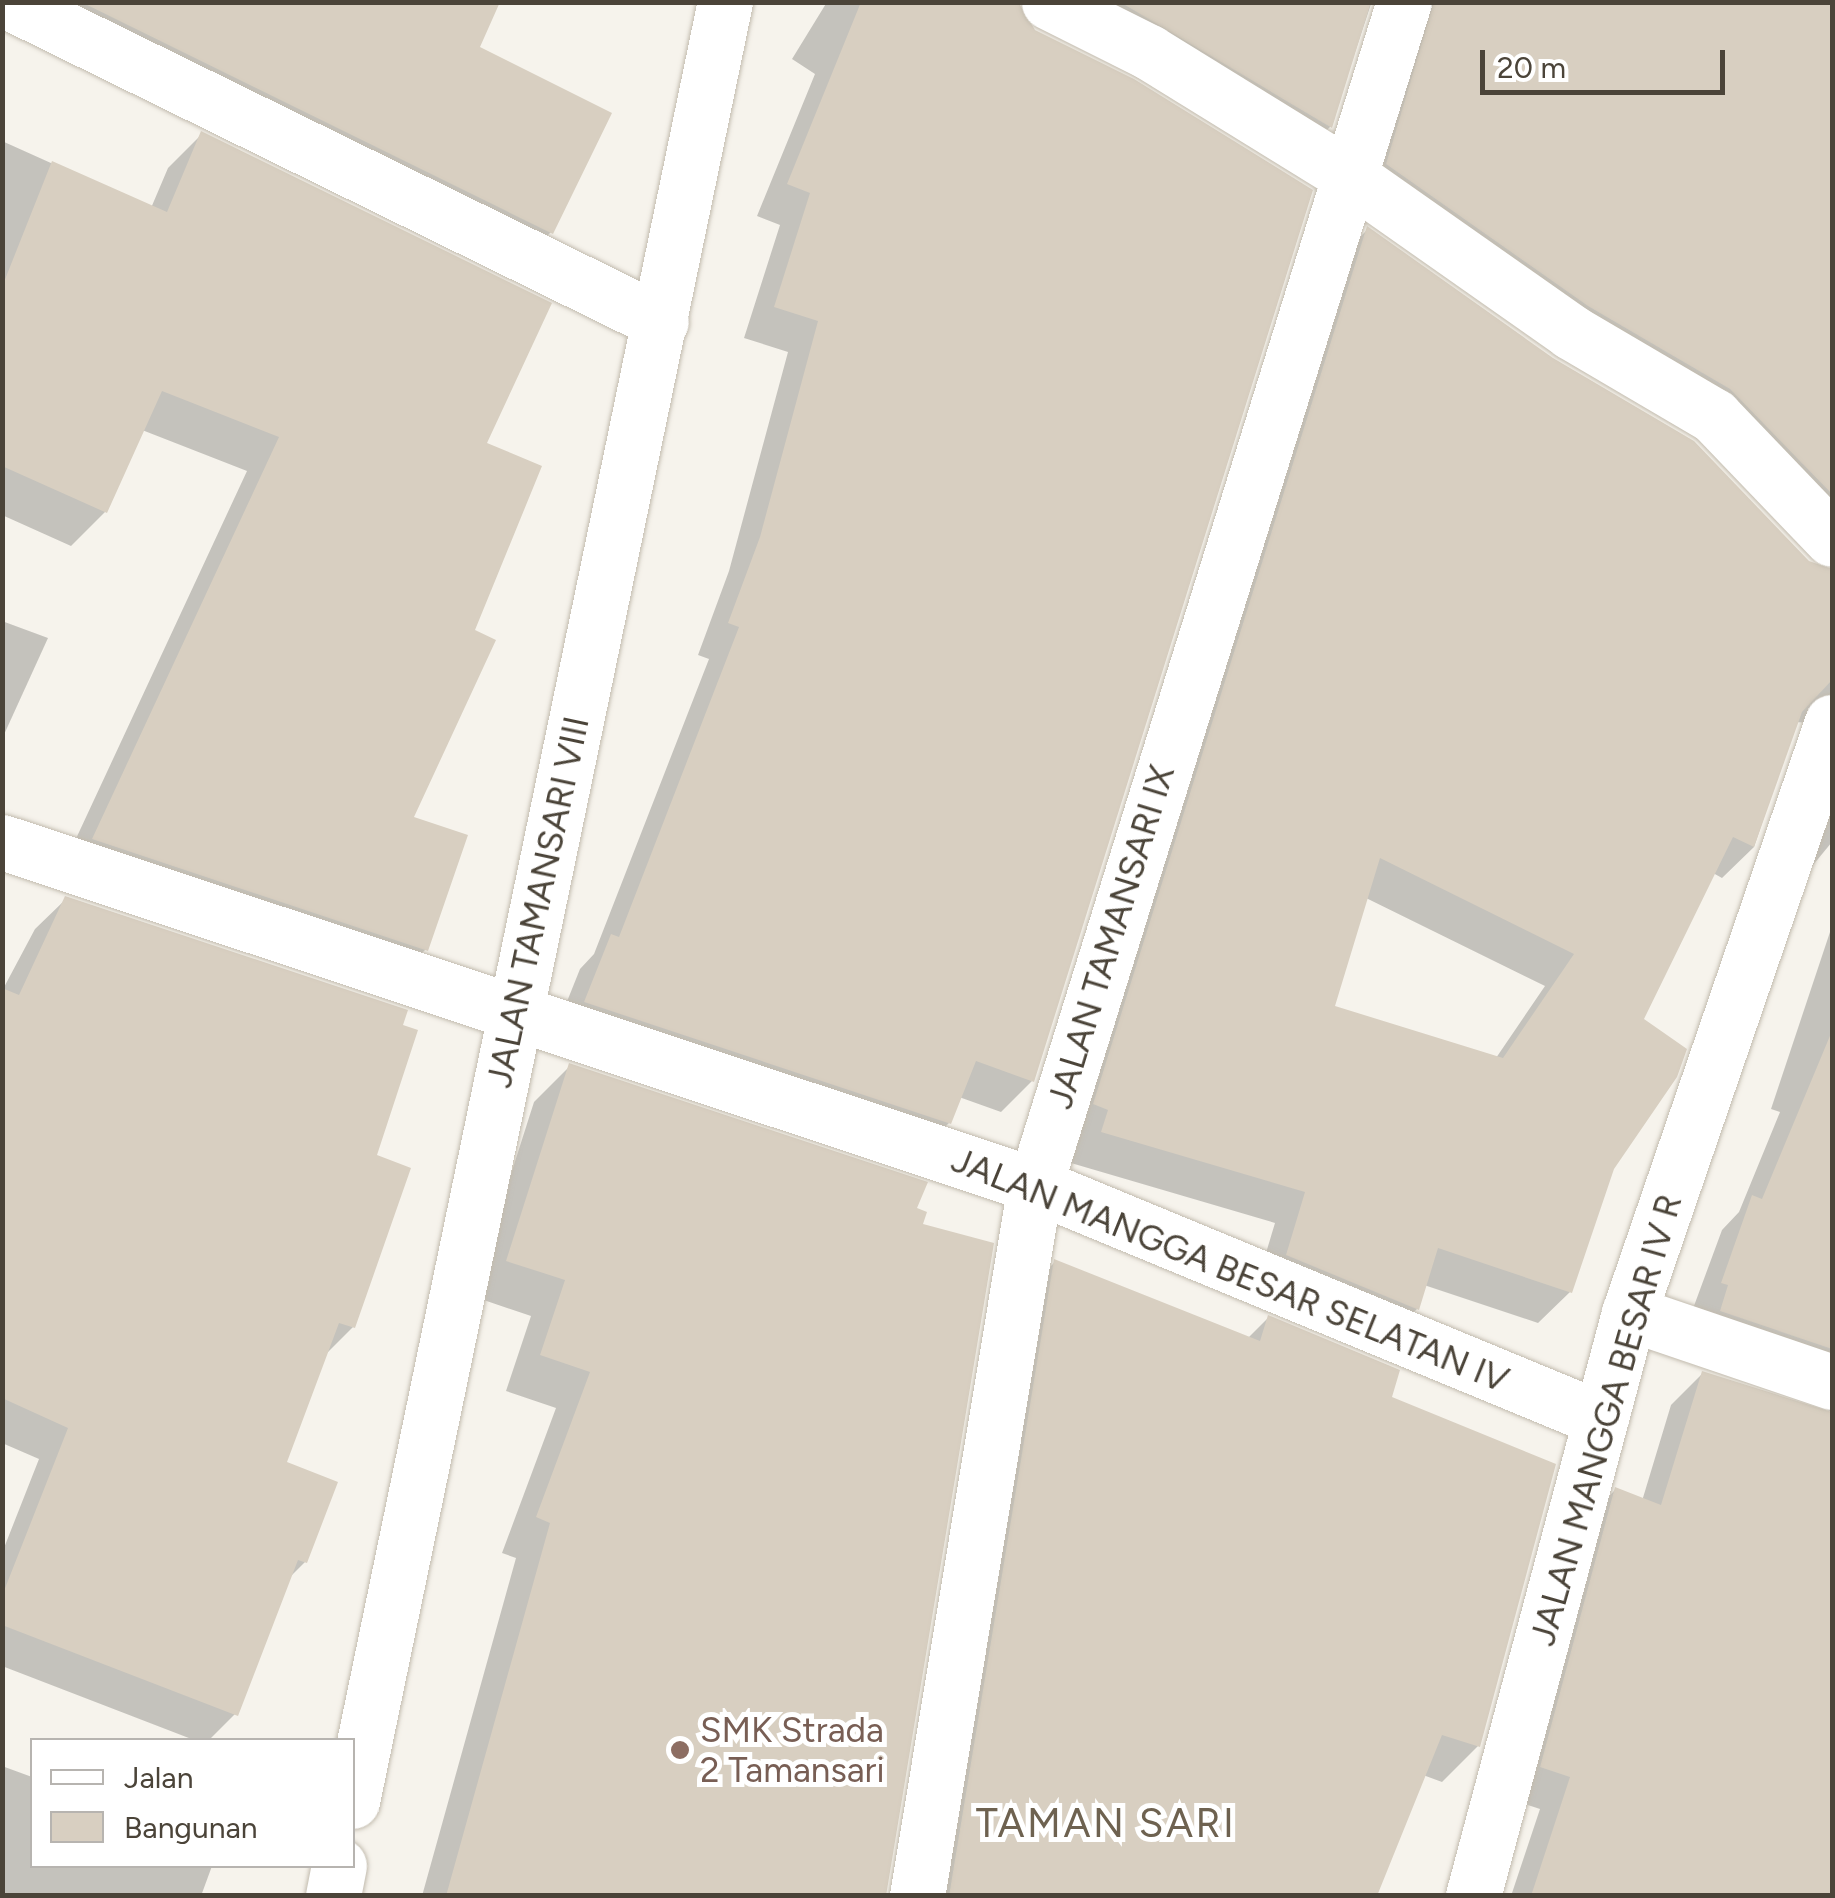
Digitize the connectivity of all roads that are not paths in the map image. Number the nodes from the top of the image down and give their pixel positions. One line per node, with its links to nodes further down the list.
1 (10, 2): 6 (street)
2 (725, 2): 6 (street, JALAN TAMANSARI VIII)
3 (1050, 2): 5 (street)
4 (1404, 2): 5 (street, JALAN TAMANSARI IX)
5 (1348, 175): 7 (street); 11 (street, JALAN TAMANSARI IX)
6 (660, 322): 10 (street, JALAN TAMANSARI VIII)
7 (1832, 539)
8 (1832, 722): 12 (street, JALAN MANGGA BESAR IV R)
9 (2, 842): 10 (street, JALAN MANGGA BESAR SELATAN IV)
10 (514, 1017): 11 (street, JALAN MANGGA BESAR SELATAN IV); 15 (street, JALAN TAMANSARI VIII)
11 (1034, 1185): 14 (street, JALAN MANGGA BESAR SELATAN IV); 18 (street, JALAN TAMANSARI IX)
12 (1629, 1313): 13 (street); 14 (street, JALAN MANGGA BESAR IV R)
13 (1832, 1382)
14 (1601, 1420): 19 (street, JALAN MANGGA BESAR IV R)
15 (355, 1786)
16 (339, 1868): 17 (street)
17 (333, 1896)
18 (918, 1896)
19 (1473, 1896)

